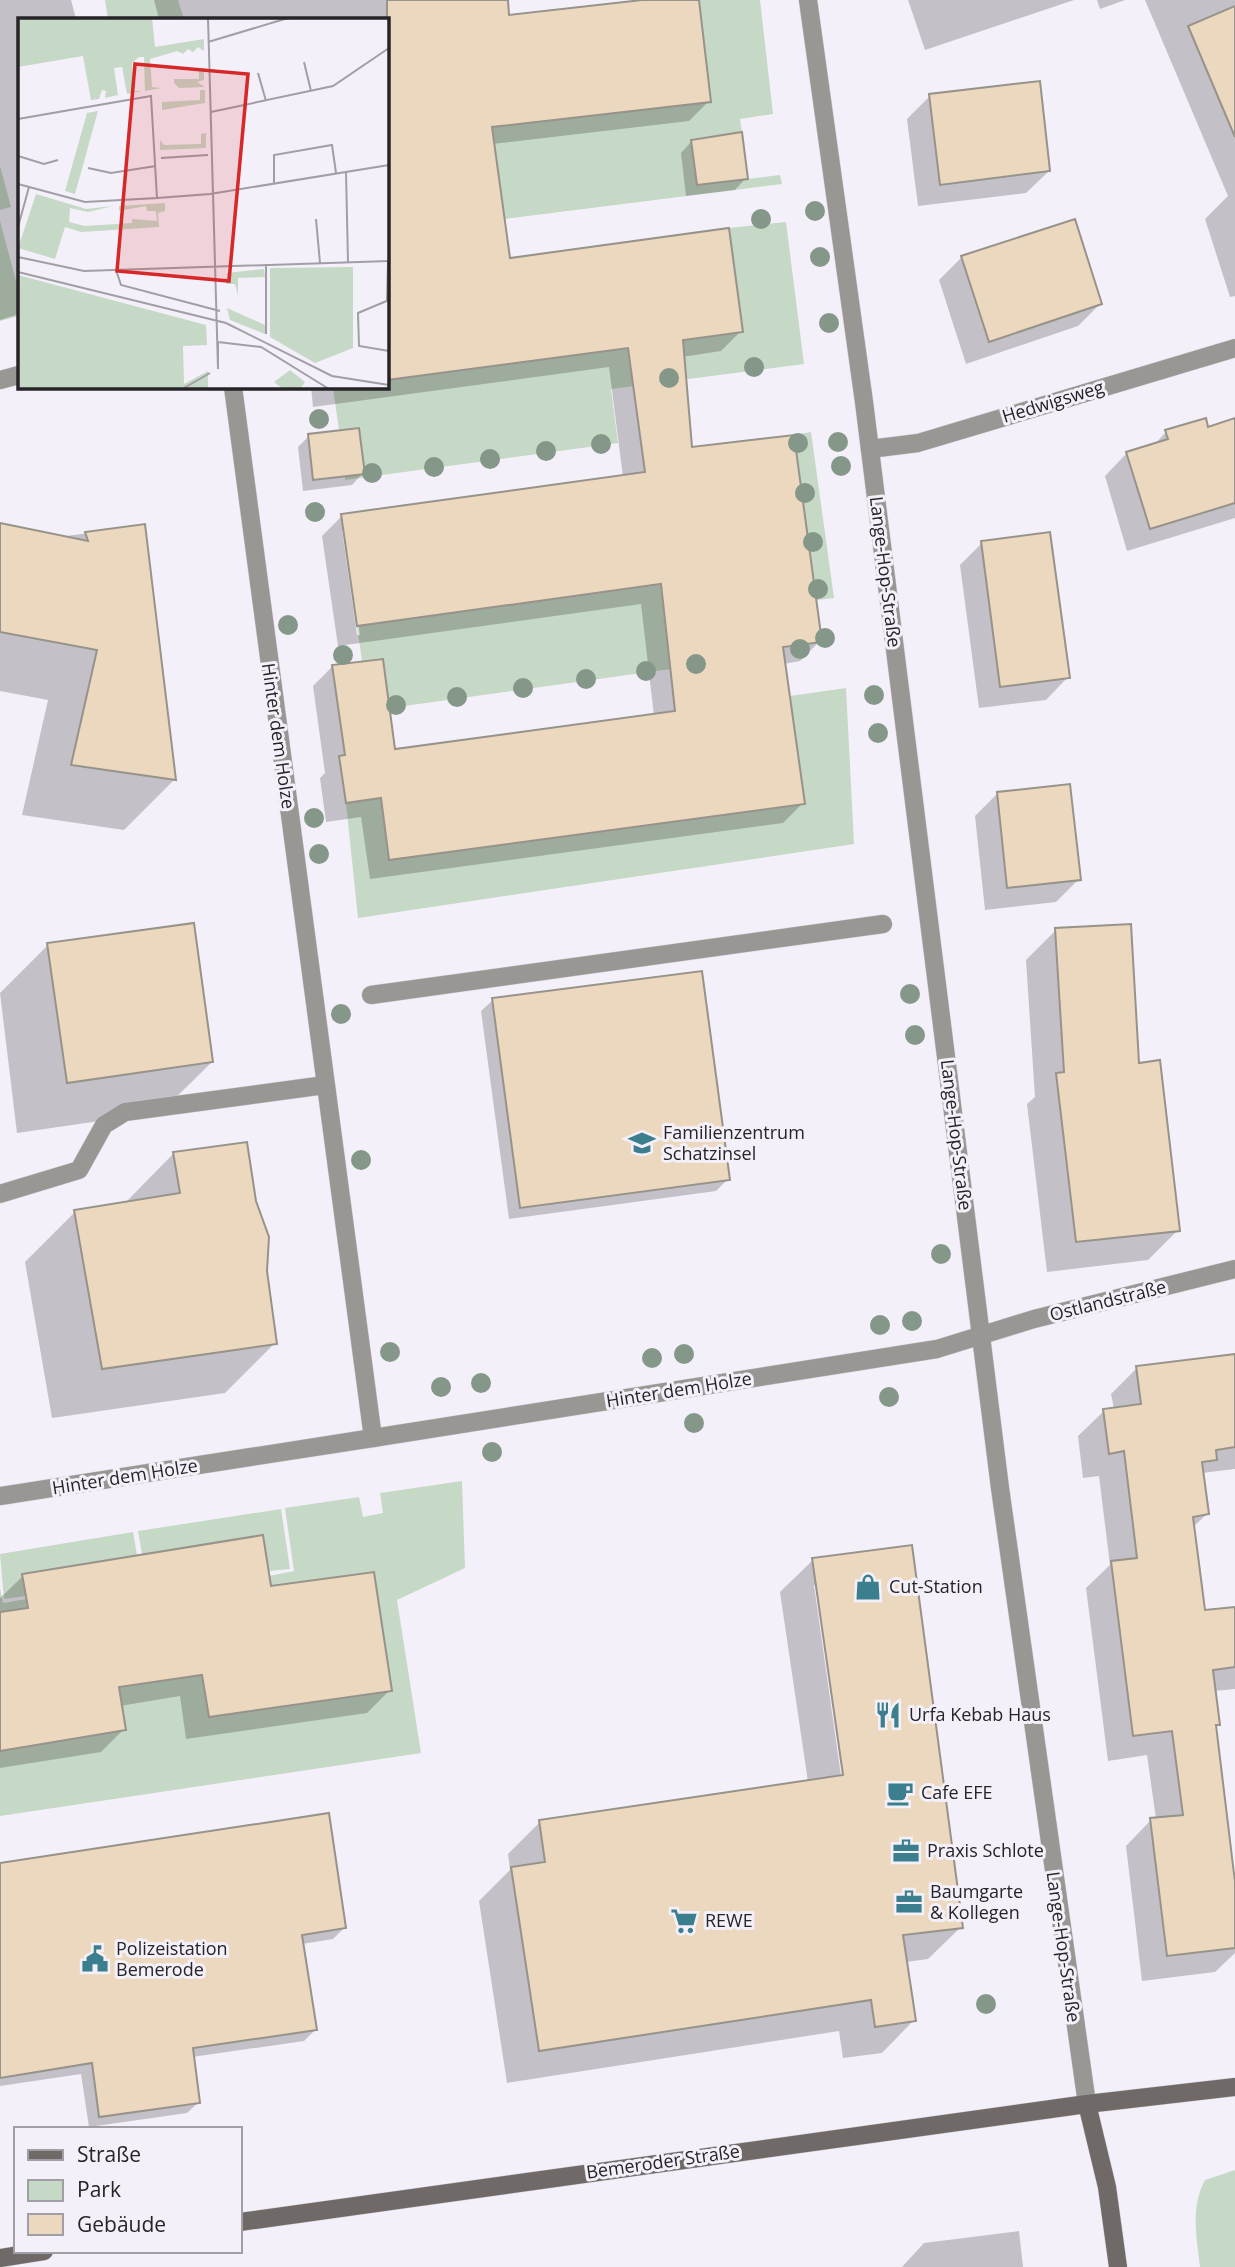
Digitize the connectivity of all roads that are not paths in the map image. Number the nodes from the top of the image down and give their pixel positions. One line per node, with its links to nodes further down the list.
1 (808, 0): 6 (street, Lange-Hop-Straße)
2 (1235, 348): 6 (street, Hedwigsweg)
3 (18, 375): 4 (street)
4 (0, 380)
5 (233, 388): 9 (street, Hinter dem Holze)
6 (870, 449): 12 (street, Lange-Hop-Straße)
7 (883, 925): 8 (street)
8 (371, 995)
9 (325, 1085): 10 (street); 13 (street, Hinter dem Holze)
10 (0, 1194)
11 (1235, 1269): 12 (street, Ostlandstraße)
12 (983, 1336): 13 (street, Hinter dem Holze); 16 (street, Lange-Hop-Straße)
13 (373, 1438): 14 (street, Hinter dem Holze)
14 (0, 1496)
15 (1235, 2087): 16 (main road, Bemeroder Straße)
16 (1087, 2104): 17 (main road, Bemeroder Straße); 20 (main road, Lange-Hop-Straße)
17 (242, 2222)
18 (31, 2253): 19 (main road)
19 (0, 2258)
20 (1118, 2267)

